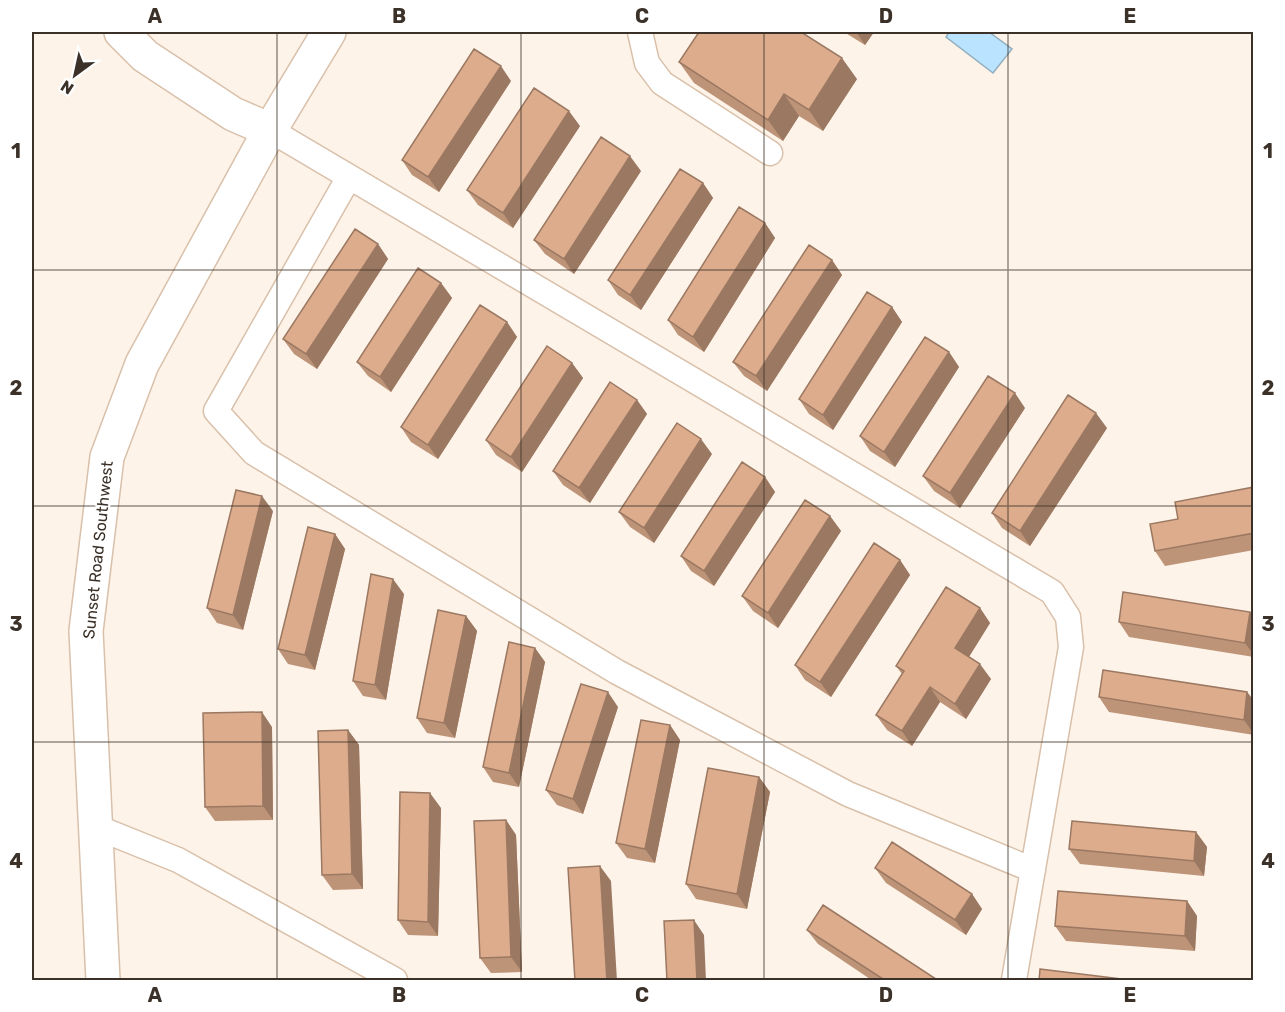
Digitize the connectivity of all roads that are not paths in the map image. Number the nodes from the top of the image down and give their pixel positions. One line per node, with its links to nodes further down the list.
1 (121, 32): 4 (street)
2 (329, 32): 4 (street, Sunset Road Southwest)
3 (640, 32): 5 (lane)
4 (270, 130): 6 (lane); 7 (street, Sunset Road Southwest)
5 (770, 153)
6 (349, 177): 8 (lane); 8 (lane)
7 (96, 827): 9 (street, Sunset Road Southwest); 10 (lane)
8 (1033, 870): 11 (lane)
9 (103, 981)
10 (395, 981)
11 (1014, 981)

